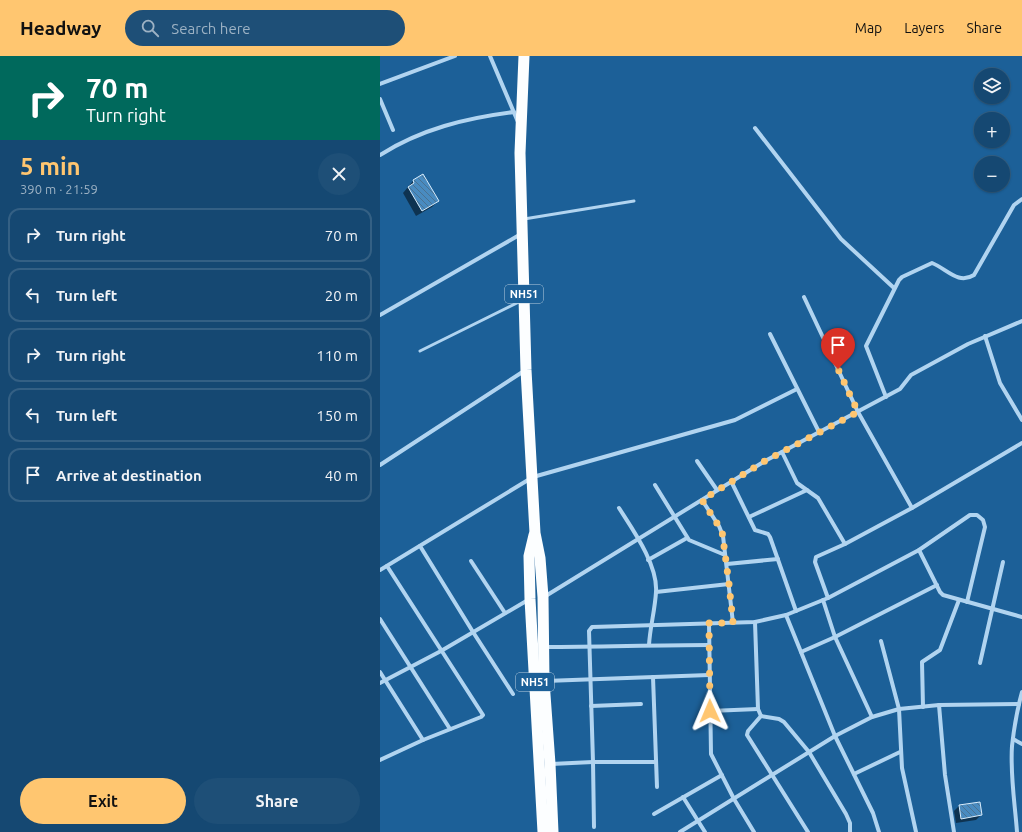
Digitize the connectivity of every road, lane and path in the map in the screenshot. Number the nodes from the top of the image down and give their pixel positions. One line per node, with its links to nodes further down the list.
1 (455, 56): 4 (street)
2 (490, 56): 6 (street)
3 (524, 56): 9 (highway, NH51)
4 (380, 84)
5 (380, 99): 8 (street)
6 (514, 112): 9 (street); 10 (street)
7 (755, 128): 15 (street)
8 (392, 130)
9 (521, 131): 13 (highway, NH51)
10 (380, 154)
11 (1022, 199): 15 (street)
12 (634, 201): 13 (lane)
13 (523, 219): 14 (highway, NH51)
14 (523, 233): 17 (highway, NH51); 18 (street)
15 (894, 288): 25 (street)
16 (804, 297): 26 (street)
17 (524, 299): 22 (lane); 23 (highway, NH51)
18 (380, 315)
19 (1022, 322): 21 (street)
20 (770, 334): 24 (street)
21 (985, 336): 25 (street); 27 (street)
22 (420, 351)
23 (526, 370): 32 (street); 33 (highway, NH51)
24 (797, 389): 28 (street); 33 (street)
25 (886, 397): 26 (street)
26 (858, 412): 28 (street); 40 (street)
27 (1022, 420)
28 (819, 432): 30 (street)
29 (1022, 443): 40 (street)
30 (782, 452): 34 (street); 37 (street)
31 (697, 461): 36 (street)
32 (380, 465)
33 (533, 478): 43 (highway, NH51); 47 (street)
34 (732, 481): 36 (street); 42 (street)
35 (655, 485): 41 (street)
36 (717, 490): 38 (street)
37 (807, 490): 42 (street); 46 (street)
38 (702, 500): 41 (street); 49 (street)
39 (619, 508): 45 (street)
40 (912, 508): 46 (street)
41 (674, 517): 44 (street); 45 (street)
42 (749, 517): 50 (street)
43 (535, 533): 60 (highway, NH51); 61 (highway, NH51)
44 (687, 538): 49 (street); 52 (street)
45 (639, 539): 52 (street); 60 (street)
46 (844, 544): 62 (street)
47 (420, 546): 55 (street); 75 (street)
48 (919, 550): 58 (street); 62 (street); 64 (street)
49 (726, 555): 54 (street)
50 (778, 559): 54 (street); 66 (street)
51 (471, 560): 67 (street)
52 (648, 560): 59 (street)
53 (1003, 562): 65 (street)
54 (727, 564): 57 (street)
55 (387, 566): 56 (street); 82 (street)
56 (380, 570)
57 (729, 584): 59 (street); 73 (street)
58 (937, 585): 63 (street); 76 (street)
59 (656, 592): 74 (street)
60 (543, 597): 80 (highway, NH51)
61 (530, 599): 67 (street); 125 (highway, NH51)
62 (825, 599): 66 (street); 76 (street)
63 (958, 600): 64 (street); 99 (street)
64 (967, 602): 65 (street)
65 (992, 609): 69 (street); 84 (street)
66 (796, 611): 68 (street)
67 (505, 613): 75 (street)
68 (786, 615): 71 (street); 83 (street)
69 (1022, 617)
70 (380, 619): 85 (street)
71 (755, 622): 73 (street); 100 (street)
72 (709, 623): 73 (street); 74 (street); 79 (street)
73 (733, 623)
74 (650, 625): 78 (street); 81 (street)
75 (473, 632): 82 (street); 94 (street)
76 (836, 637): 83 (street); 104 (street)
77 (881, 641): 101 (street)
78 (649, 645): 79 (street); 81 (street)
79 (709, 645): 87 (street)
80 (544, 647): 81 (street); 91 (highway, NH51)
81 (589, 647): 89 (street)
82 (441, 651): 85 (street); 105 (street)
83 (801, 652): 106 (street)
84 (980, 663)
85 (411, 667): 90 (street); 105 (street)
86 (380, 672): 90 (street)
87 (709, 675): 88 (street); 102 (street)
88 (652, 677): 89 (street); 114 (street)
89 (590, 679): 91 (street); 98 (street)
90 (385, 680): 92 (street); 108 (street)
91 (544, 681): 115 (highway, NH51)
92 (380, 683)
93 (1022, 692): 96 (street)
94 (513, 694)
95 (641, 704): 98 (street)
96 (1019, 704): 97 (street); 107 (street)
97 (939, 705): 99 (street); 134 (street)
98 (591, 706): 113 (street)
99 (923, 707): 101 (street)
100 (758, 709): 102 (street); 103 (street)
101 (899, 709): 104 (street); 111 (street)
102 (710, 711): 117 (street)
103 (761, 716): 110 (street); 118 (street)
104 (872, 717): 106 (street)
105 (450, 729): 108 (street)
106 (835, 736): 110 (street); 116 (street)
107 (1013, 739): 109 (street); 135 (street)
108 (423, 740): 112 (street)
109 (1022, 744)
110 (809, 752): 118 (street); 131 (street)
111 (900, 752): 116 (street); 133 (street)
112 (380, 760)
113 (593, 762): 114 (street); 115 (street); 124 (street)
114 (656, 762): 119 (street)
115 (550, 764): 126 (highway, NH51)
116 (854, 774): 132 (street)
117 (722, 775): 120 (street); 121 (street)
118 (773, 776): 121 (street); 130 (street)
119 (657, 787)
120 (683, 797): 122 (street); 123 (street)
121 (734, 799): 123 (street); 129 (street)
122 (654, 814)
123 (698, 821): 127 (street); 128 (street)
124 (594, 826)
125 (543, 832)
126 (553, 832)
127 (680, 832)
128 (705, 832)
129 (754, 832)
130 (808, 832)
131 (850, 832)
132 (879, 832)
133 (916, 832)
134 (954, 832)
135 (1017, 832)

